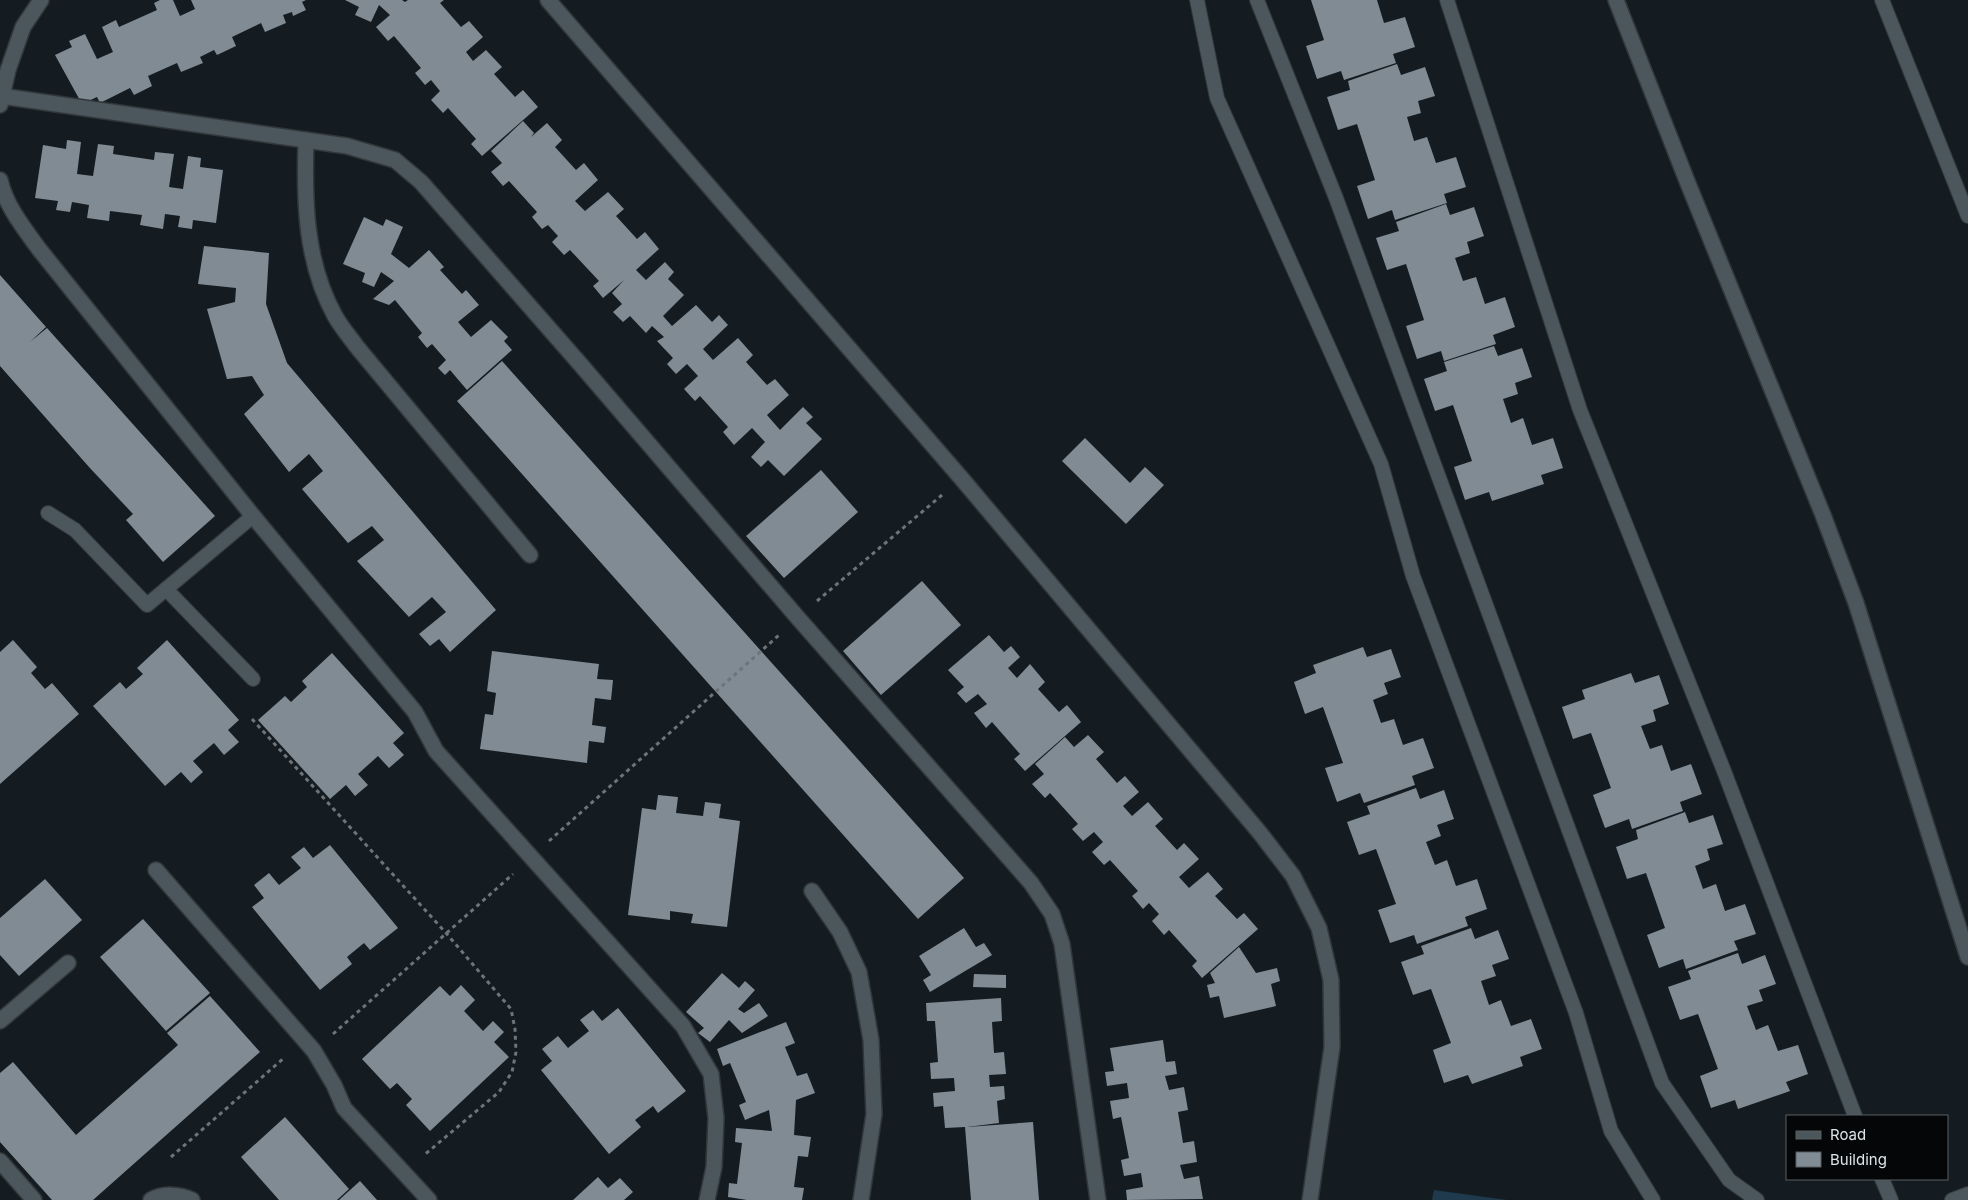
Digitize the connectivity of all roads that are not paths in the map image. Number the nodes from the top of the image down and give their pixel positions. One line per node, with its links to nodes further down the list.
1 (41, 0): 8 (street)
2 (548, 0): 33 (street)
3 (1197, 0): 34 (lane)
4 (1257, 0): 35 (lane)
5 (1447, 0): 22 (lane)
6 (1616, 0): 19 (street)
7 (1882, 0): 11 (lane)
8 (0, 101): 9 (street)
9 (306, 140): 14 (street); 32 (street)
10 (0, 180): 13 (street)
11 (1968, 216)
12 (48, 513): 15 (lane)
13 (253, 516): 15 (lane); 30 (street)
14 (530, 555)
15 (166, 589): 16 (lane)
16 (253, 680)
17 (156, 870): 29 (street)
18 (812, 891): 31 (street)
19 (1968, 957)
20 (68, 963): 21 (street)
21 (0, 1021)
22 (1855, 1115)
23 (0, 1161): 26 (street)
24 (1882, 1180): 36 (lane)
25 (1968, 1194): 37 (lane)
26 (34, 1200)
27 (152, 1200): 28 (street)
28 (192, 1200)
29 (429, 1200)
30 (707, 1200)
31 (861, 1200)
32 (1098, 1200)
33 (1310, 1200)
34 (1653, 1200)
35 (1757, 1200)
36 (1892, 1200)
37 (1952, 1200)

